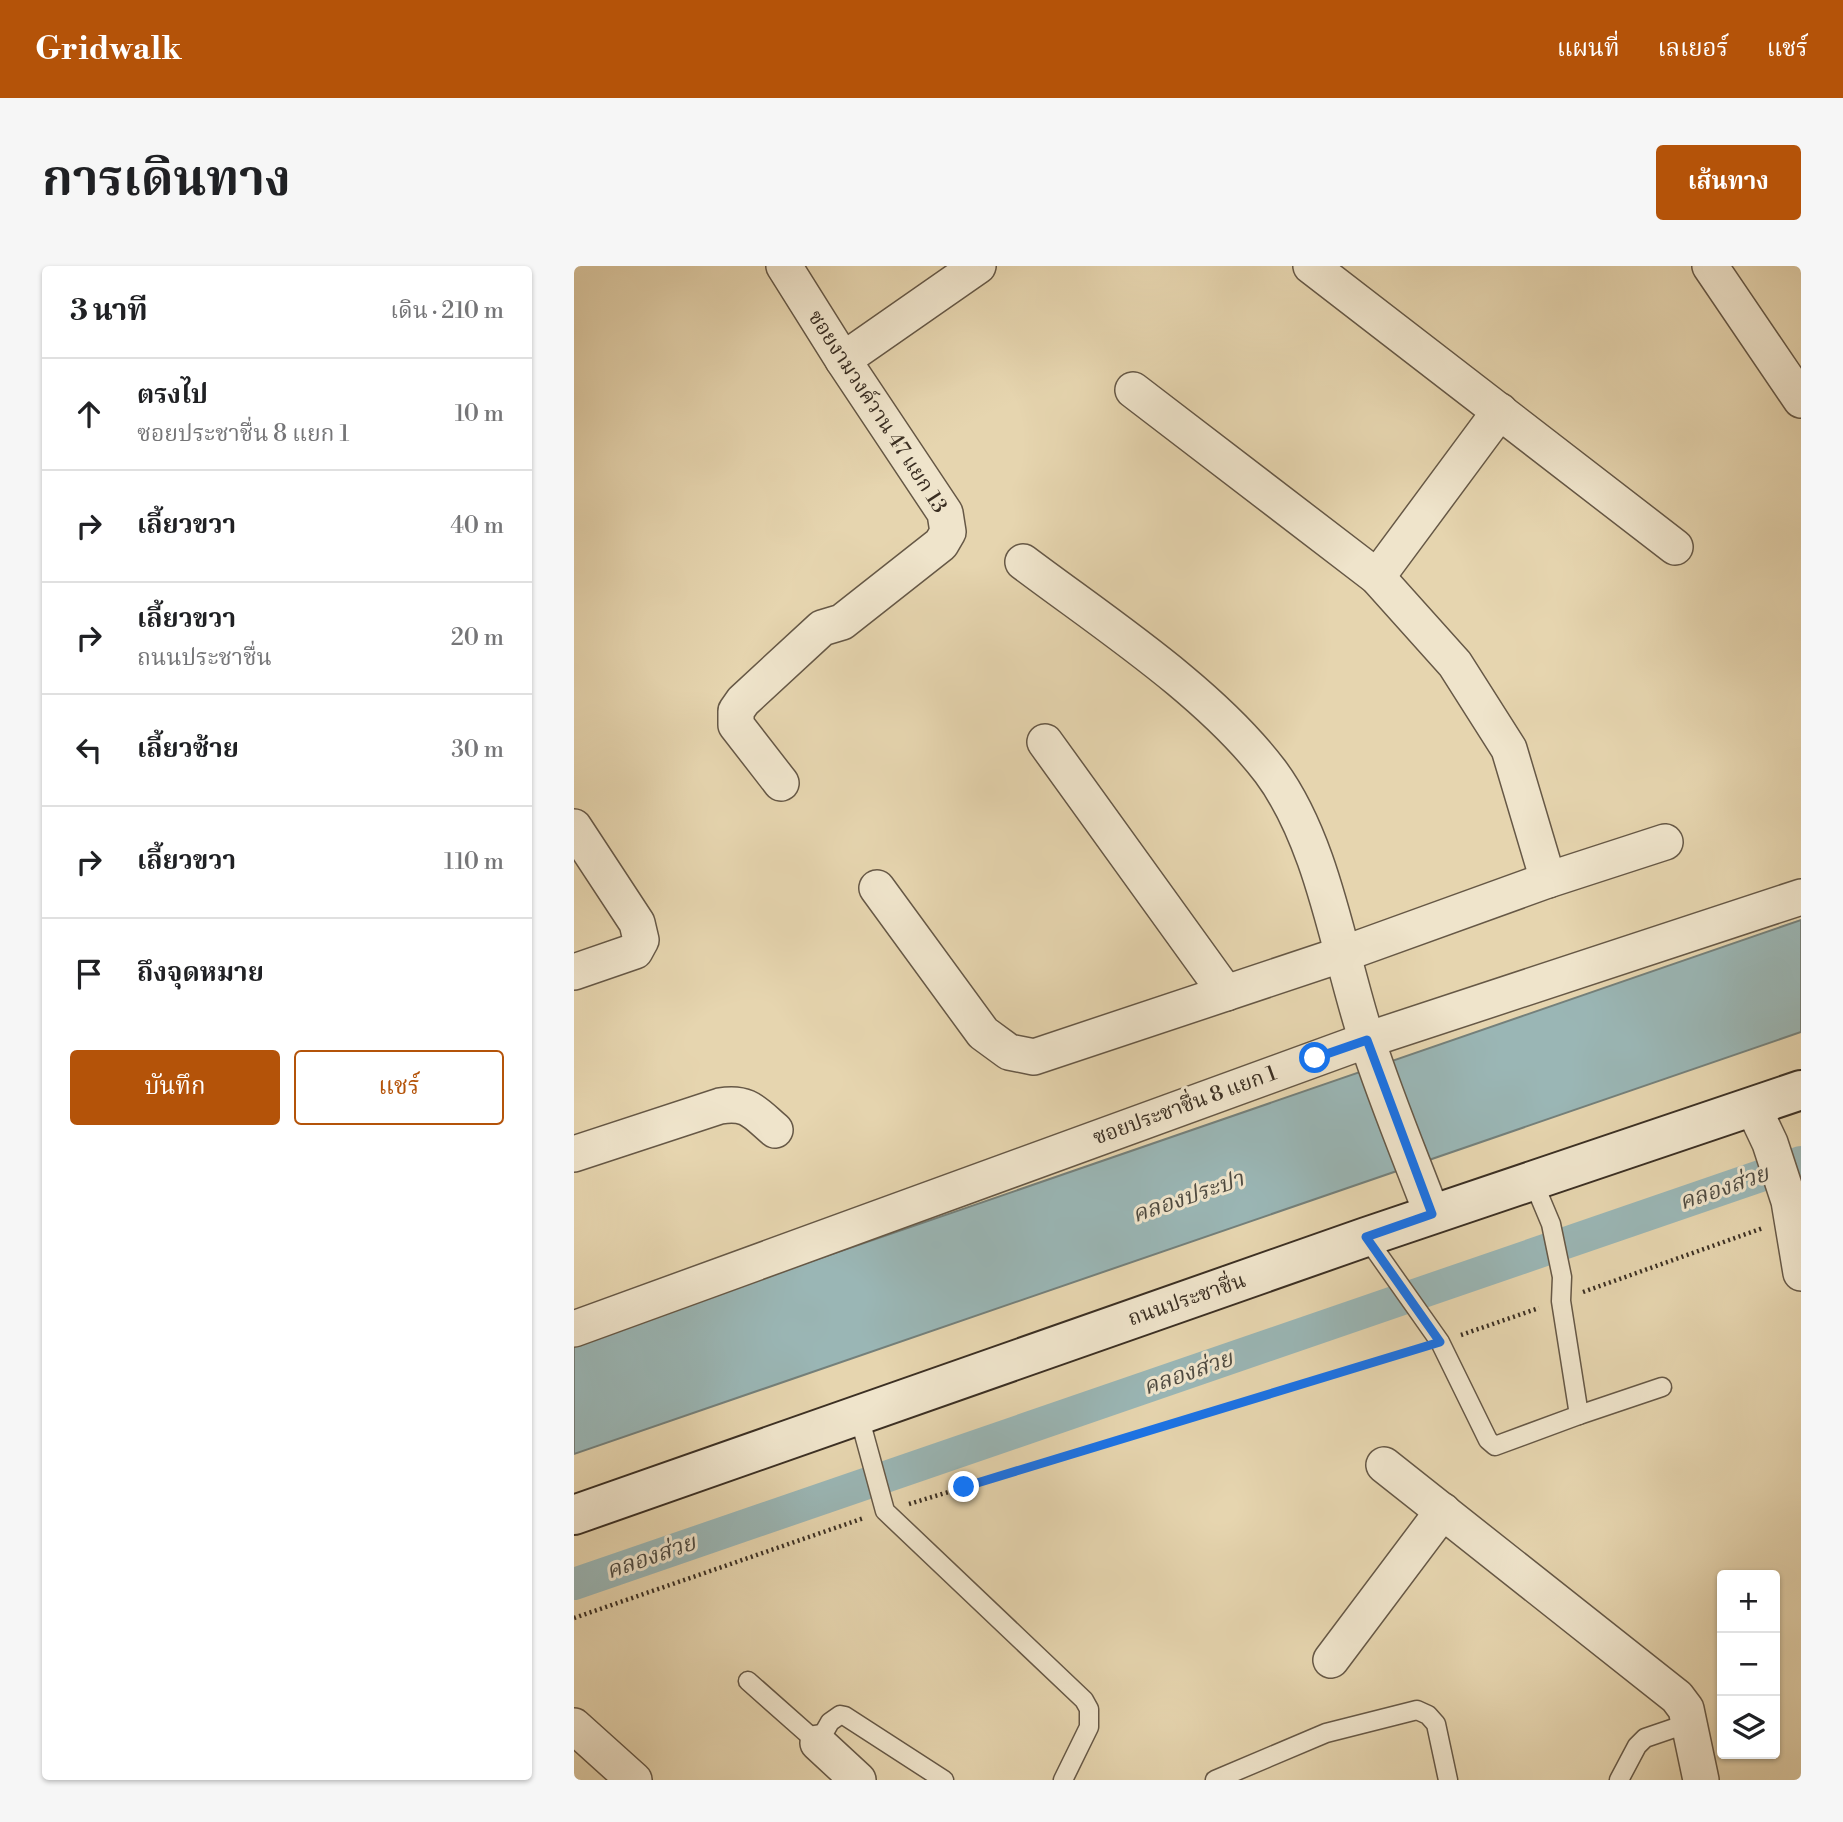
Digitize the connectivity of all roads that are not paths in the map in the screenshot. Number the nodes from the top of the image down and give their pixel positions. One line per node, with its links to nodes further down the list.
1 (784, 266): 5 (street, ซอยงามวงค์วาน 47 แยก 13)
2 (978, 266): 5 (street)
3 (1311, 266): 8 (street)
4 (1710, 266): 7 (street)
5 (843, 360): 13 (street, ซอยงามวงค์วาน 47 แยก 13)
6 (1133, 390): 11 (street)
7 (1801, 400)
8 (1500, 411): 9 (street); 11 (street)
9 (1675, 547)
10 (1023, 562): 19 (street)
11 (1377, 578): 16 (street)
12 (1045, 742): 21 (street)
13 (781, 783)
14 (574, 827): 20 (street)
15 (1665, 842): 16 (street)
16 (1548, 880): 19 (street)
17 (877, 888): 21 (street)
18 (1801, 897): 22 (street, ซอยประชาชื่น 8 แยก 1)
19 (1343, 954): 21 (street); 22 (street)
20 (574, 972)
21 (1226, 993)
22 (1370, 1050): 29 (street); 32 (street, ซอยประชาชื่น 8 แยก 1)
23 (1801, 1090): 24 (main road, ถนนประชาชื่น)
24 (1753, 1107): 27 (main road, ถนนประชาชื่น); 28 (street)
25 (775, 1130): 26 (street)
26 (574, 1154)
27 (1532, 1181): 29 (main road, ถนนประชาชื่น); 34 (lane)
28 (1794, 1211): 31 (street)
29 (1432, 1214): 30 (main road, ถนนประชาชื่น)
30 (1366, 1237): 34 (lane); 35 (main road, ถนนประชาชื่น)
31 (1801, 1273)
32 (574, 1329)
33 (1662, 1387): 34 (lane)
34 (1579, 1415)
35 (864, 1433): 38 (main road, ถนนประชาชื่น); 47 (lane)
36 (1384, 1465): 37 (street)
37 (1443, 1511): 39 (street); 41 (street)
38 (574, 1515)
39 (1331, 1660)
40 (748, 1681): 43 (lane)
41 (1689, 1723): 50 (lane); 51 (street)
42 (574, 1726): 44 (street)
43 (818, 1743): 45 (street); 46 (lane)
44 (634, 1780)
45 (858, 1780)
46 (944, 1780)
47 (1063, 1780)
48 (1215, 1780): 49 (lane)
49 (1448, 1780)
50 (1619, 1780)
51 (1701, 1780)

